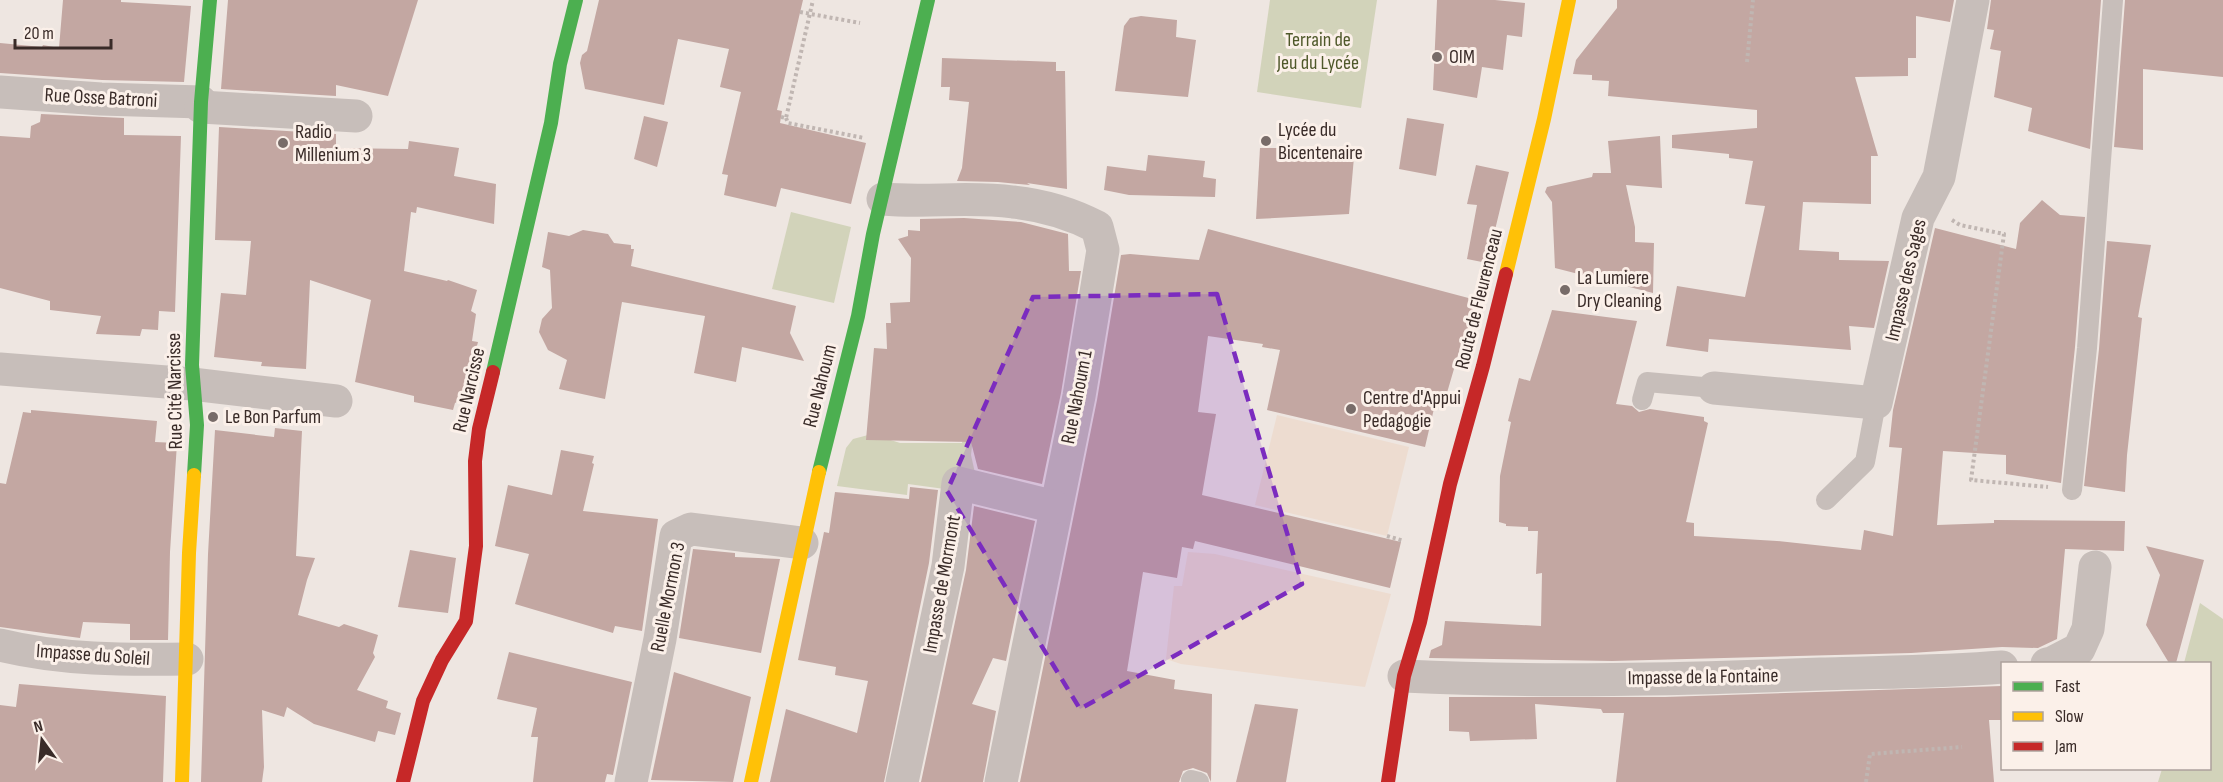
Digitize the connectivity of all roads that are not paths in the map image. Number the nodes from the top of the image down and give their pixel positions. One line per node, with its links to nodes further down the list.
1 (210, 0): 8 (street, Rue Cité Narcisse)
2 (576, 0): 28 (street, Rue Narcisse)
3 (928, 0): 10 (street, Rue Nahoum)
4 (1569, 0): 26 (street, Route de Fleurenceau)
5 (1973, 0): 16 (street, Impasse des Sages)
6 (2113, 0): 17 (lane)
7 (0, 92): 8 (street, Rue Osse Batroni)
8 (201, 105): 9 (street, Rue Osse Batroni); 12 (street, Rue Cité Narcisse)
9 (356, 116)
10 (883, 199): 19 (street, Rue Nahoum 1); 20 (street, Rue Nahoum)
11 (0, 369): 12 (street)
12 (192, 384): 15 (street); 23 (street, Rue Cité Narcisse)
13 (1714, 388): 14 (lane); 16 (street)
14 (1641, 400)
15 (336, 401)
16 (1876, 403): 18 (lane)
17 (2072, 490)
18 (1826, 500)
19 (1055, 507): 31 (street, Impasse de Mormont); 32 (street, Rue Nahoum 1)
20 (802, 543): 29 (street, Ruelle Mormon 3); 30 (street, Rue Nahoum)
21 (2095, 567): 24 (street)
22 (0, 645): 23 (street, Impasse du Soleil)
23 (187, 659): 27 (street, Rue Cité Narcisse)
24 (2054, 662)
25 (2001, 667): 26 (street, Impasse de la Fontaine)
26 (1404, 676): 33 (street, Route de Fleurenceau)
27 (182, 782)
28 (403, 782)
29 (631, 782)
30 (751, 782)
31 (902, 782)
32 (1001, 782)
33 (1388, 782)

